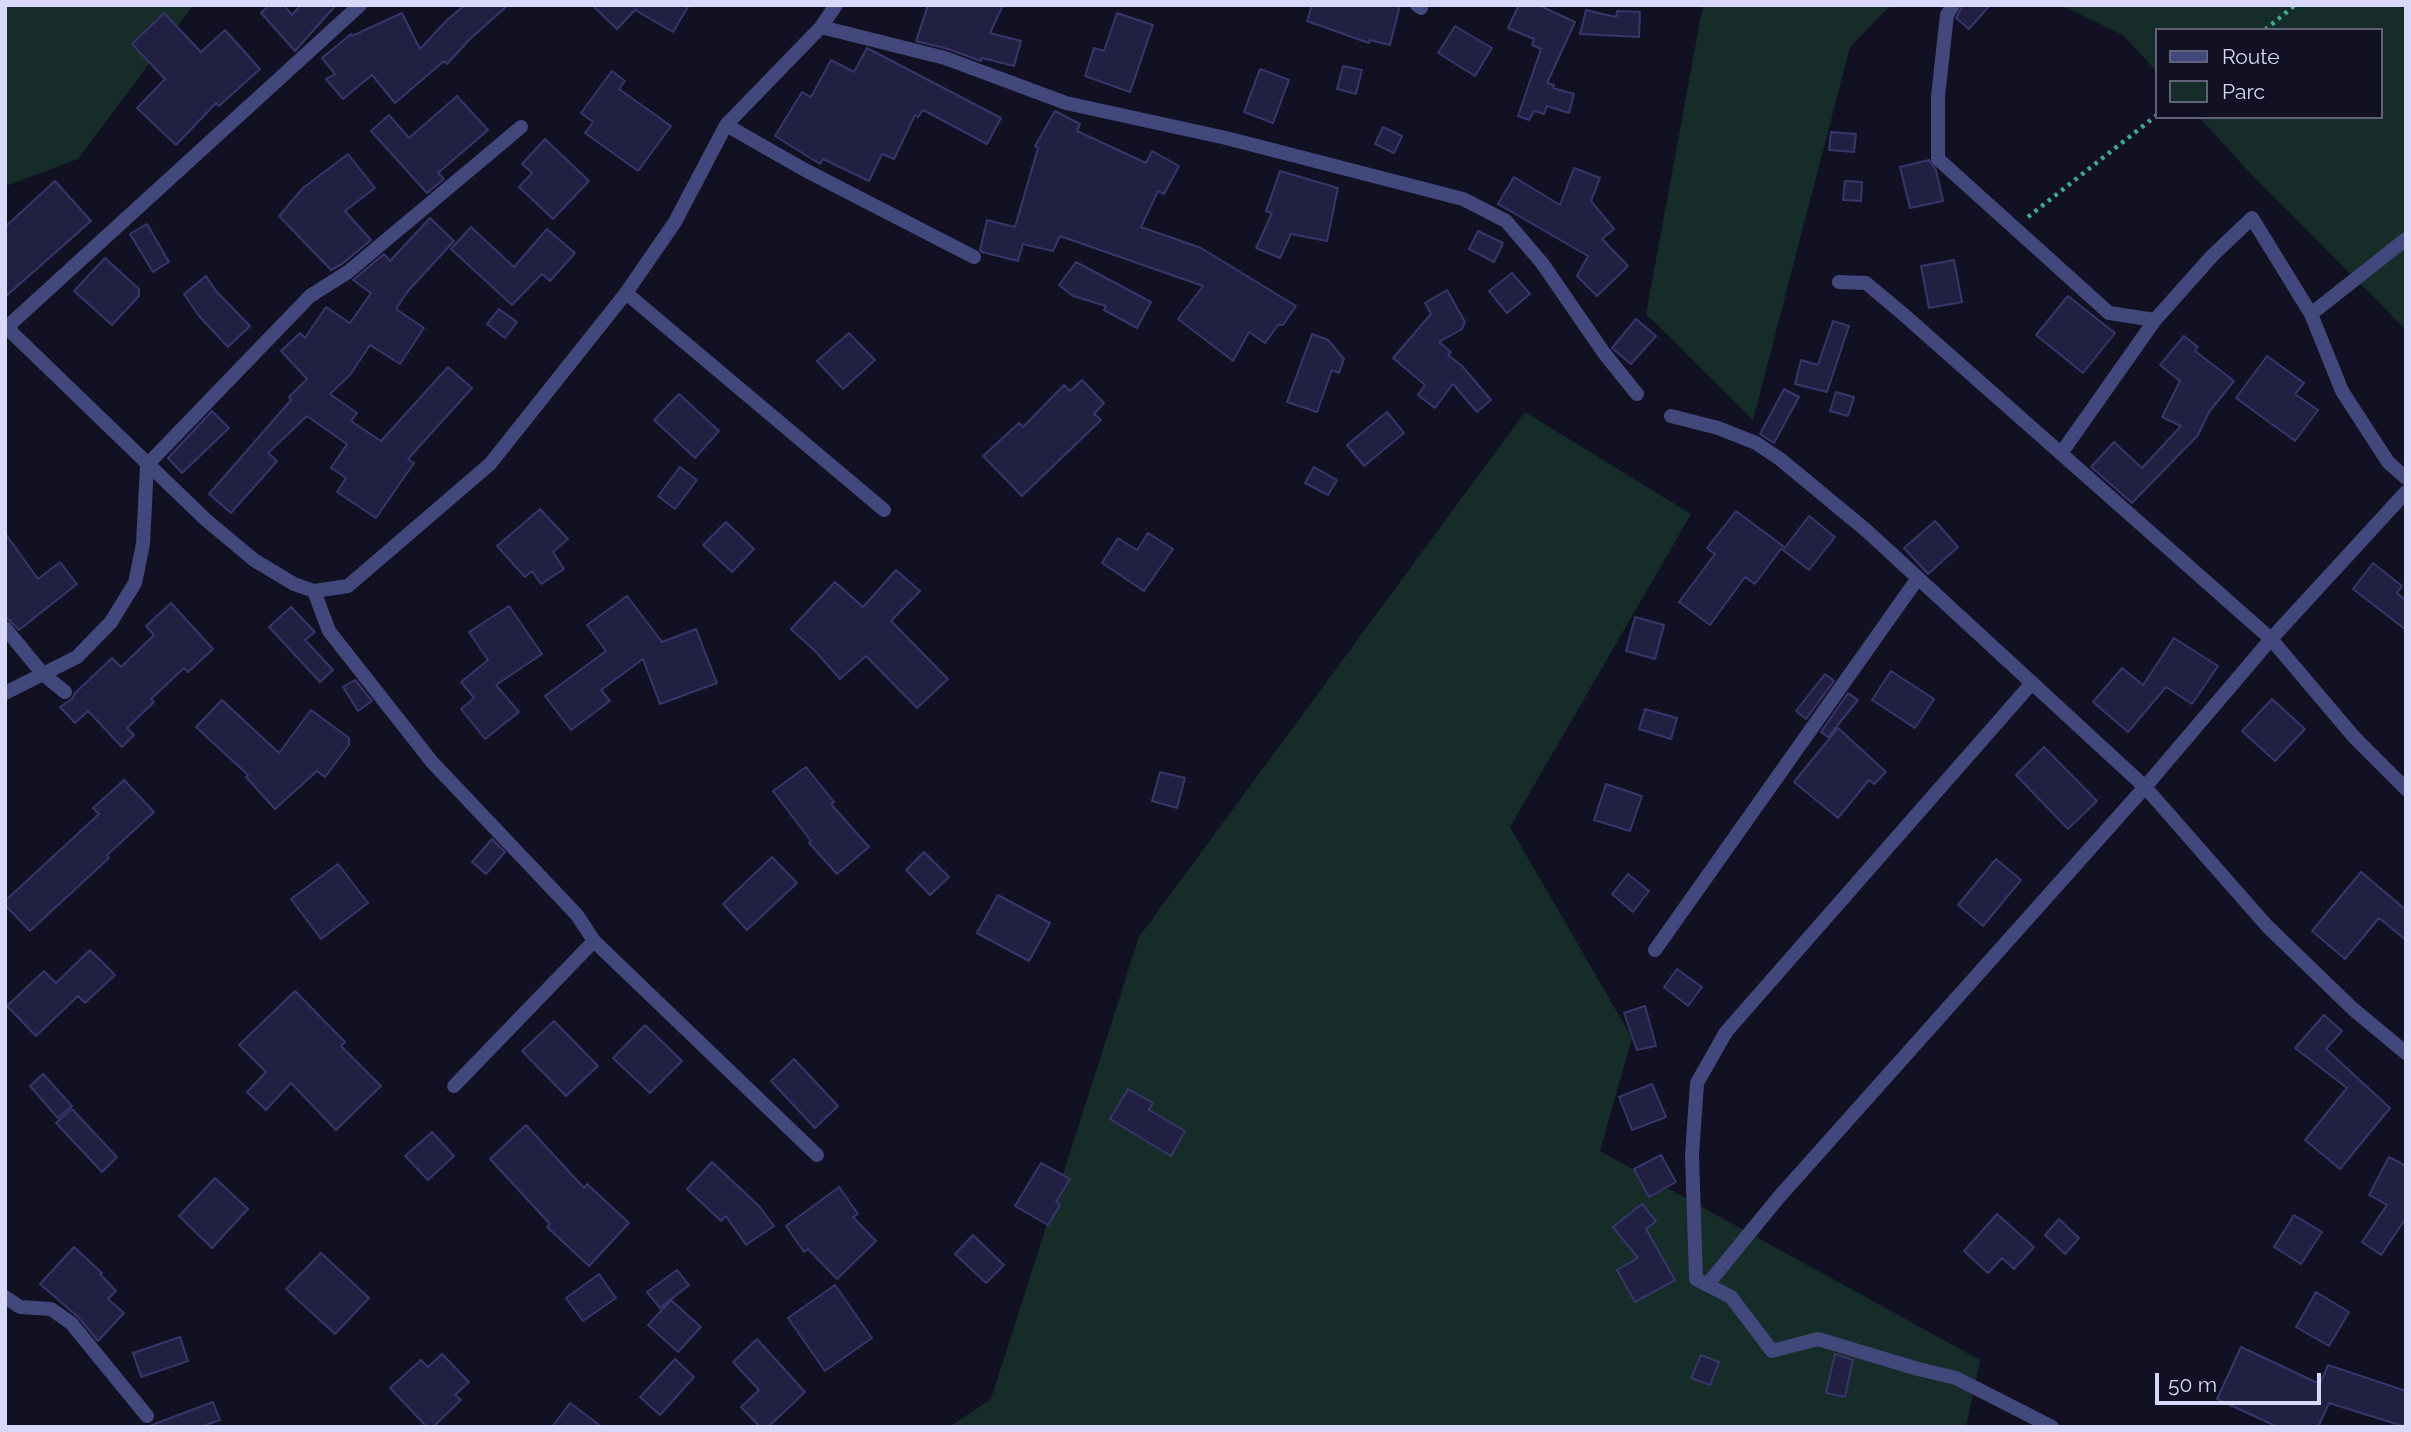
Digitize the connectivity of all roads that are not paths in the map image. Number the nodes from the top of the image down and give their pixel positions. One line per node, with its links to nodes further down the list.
1 (360, 5): 13 (street)
2 (836, 5): 4 (street)
3 (1953, 5): 12 (street)
4 (821, 27): 5 (street); 14 (street)
5 (726, 125): 8 (street); 10 (street)
6 (521, 127): 17 (street)
7 (2406, 239): 11 (street)
8 (974, 257)
9 (1839, 282): 16 (street)
10 (626, 293): 20 (street); 22 (street)
11 (2311, 314): 12 (street); 18 (street)
12 (2155, 320): 16 (street)
13 (6, 327): 17 (street)
14 (1637, 394)
15 (1671, 416): 21 (street)
16 (2062, 452): 24 (street)
17 (147, 465): 22 (street); 25 (street)
18 (2406, 478)
19 (2406, 492): 24 (street)
20 (884, 510)
21 (1918, 578): 26 (street); 32 (street)
22 (314, 590): 31 (street)
23 (5, 628): 25 (street)
24 (2272, 639): 29 (street); 30 (street)
25 (43, 674): 27 (street); 28 (street)
26 (2032, 683): 29 (street); 36 (street)
27 (65, 692)
28 (5, 693)
29 (2145, 787): 33 (street); 36 (street)
30 (2406, 789)
31 (594, 941): 34 (street); 35 (street)
32 (1655, 950)
33 (2406, 1053)
34 (454, 1086)
35 (817, 1156)
36 (1707, 1285): 39 (street)
37 (5, 1297): 38 (street)
38 (147, 1416)
39 (2052, 1427)

